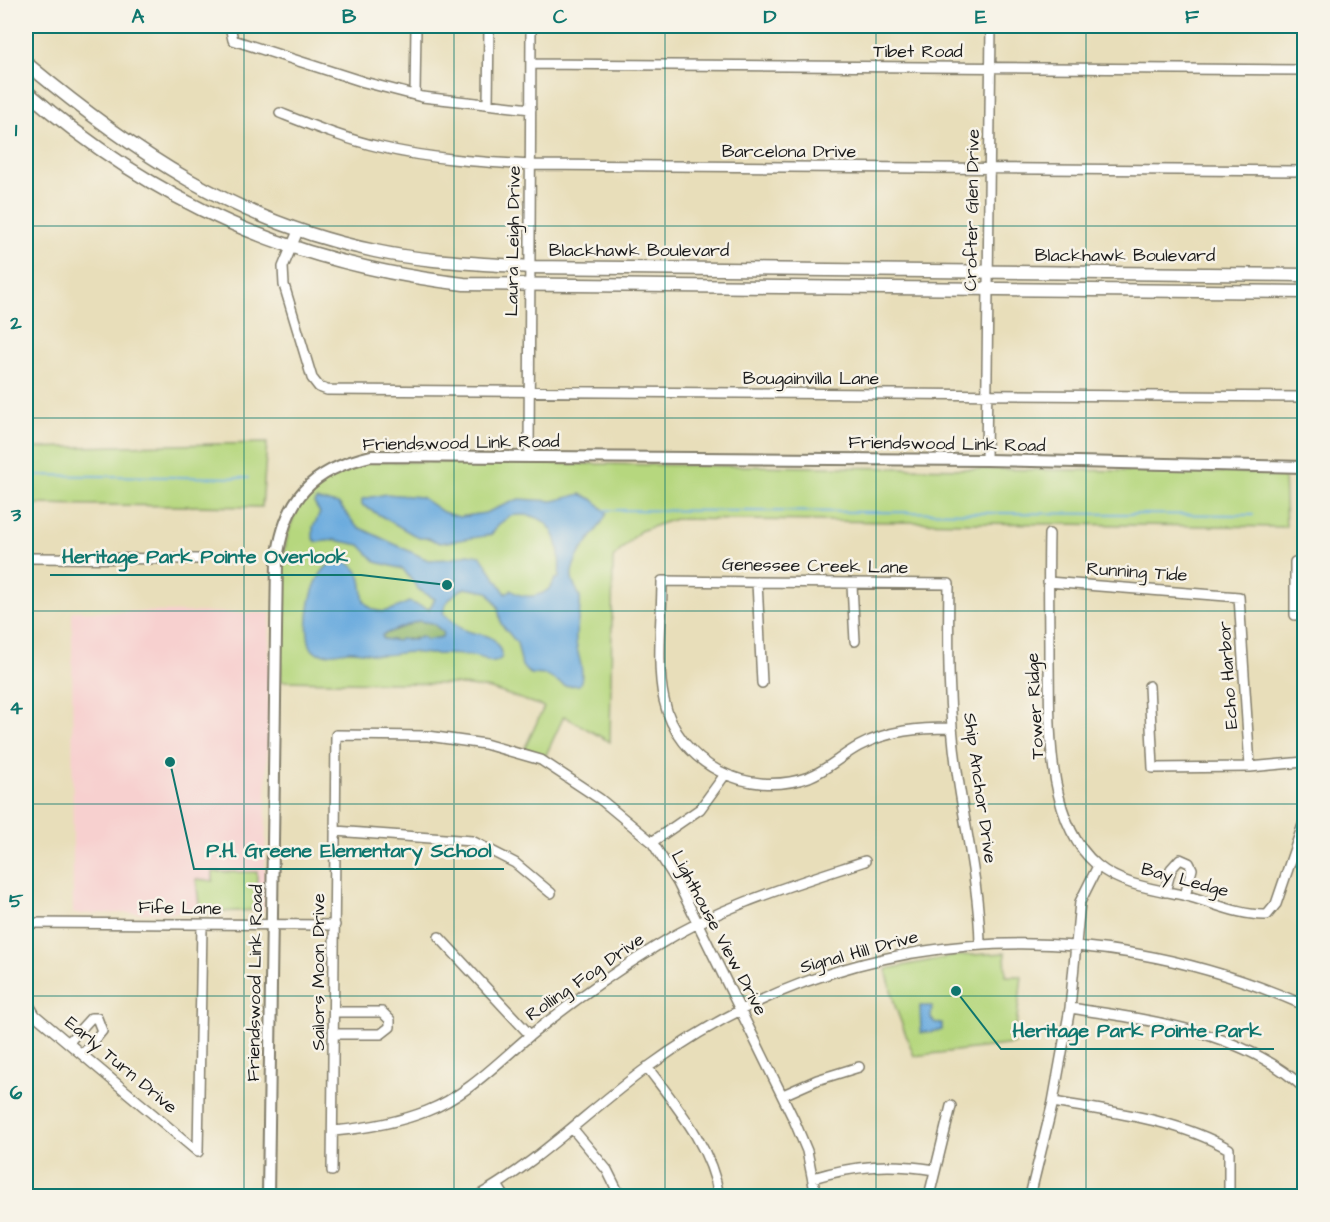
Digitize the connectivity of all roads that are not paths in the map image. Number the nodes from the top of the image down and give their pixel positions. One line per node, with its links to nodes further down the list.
1 (230, 26): 12 (street)
2 (416, 26): 12 (street)
3 (489, 26): 13 (street)
4 (531, 26): 7 (street, Laura Leigh Drive)
5 (991, 26): 8 (street, Crofter Glen Drive)
6 (26, 63): 10 (main road, Blackhawk Boulevard)
7 (531, 64): 8 (street, Tibet Road); 15 (street, Laura Leigh Drive)
8 (991, 68): 9 (street, Tibet Road); 18 (street, Crofter Glen Drive)
9 (1305, 70)
10 (56, 88): 14 (main road); 20 (main road, Blackhawk Boulevard)
11 (26, 90): 14 (main road, Blackhawk Boulevard)
12 (415, 95): 13 (street)
13 (488, 104): 15 (street)
14 (42, 105): 21 (main road, Blackhawk Boulevard)
15 (531, 109): 17 (street, Laura Leigh Drive)
16 (280, 113): 17 (street, Barcelona Drive)
17 (531, 165): 18 (street, Barcelona Drive); 24 (street, Laura Leigh Drive)
18 (990, 169): 19 (street, Barcelona Drive); 27 (street, Crofter Glen Drive)
19 (1305, 171)
20 (174, 173): 21 (main road); 22 (main road, Blackhawk Boulevard)
21 (165, 190): 23 (main road, Blackhawk Boulevard)
22 (298, 231): 23 (street); 24 (main road, Blackhawk Boulevard)
23 (290, 247): 31 (main road, Blackhawk Boulevard); 38 (street, Bougainvilla Lane)
24 (529, 267): 25 (main road, Blackhawk Boulevard); 31 (street, Laura Leigh Drive)
25 (740, 268): 26 (main road, Blackhawk Boulevard); 32 (main road)
26 (847, 269): 27 (main road, Blackhawk Boulevard); 33 (main road)
27 (987, 272): 28 (main road, Blackhawk Boulevard); 34 (street, Crofter Glen Drive)
28 (1107, 272): 29 (main road, Blackhawk Boulevard); 35 (main road)
29 (1214, 273): 30 (main road, Blackhawk Boulevard); 36 (main road)
30 (1305, 274)
31 (530, 285): 32 (main road, Blackhawk Boulevard); 38 (street, Laura Leigh Drive)
32 (740, 288): 33 (main road, Blackhawk Boulevard)
33 (847, 289): 34 (main road, Blackhawk Boulevard)
34 (987, 290): 35 (main road, Blackhawk Boulevard); 39 (street, Crofter Glen Drive)
35 (1107, 291): 36 (main road, Blackhawk Boulevard)
36 (1212, 292): 37 (main road, Blackhawk Boulevard)
37 (1305, 292)
38 (528, 392): 39 (street, Bougainvilla Lane); 41 (street, Laura Leigh Drive)
39 (987, 395): 40 (street, Bougainvilla Lane); 42 (street, Crofter Glen Drive)
40 (1305, 397)
41 (529, 458): 42 (street, Friendswood Link Road); 72 (street, Friendswood Link Road)
42 (986, 460): 43 (street, Friendswood Link Road)
43 (1305, 467)
44 (1049, 534): 49 (street, Tower Ridge)
45 (26, 558): 46 (street)
46 (200, 559)
47 (1305, 562): 53 (street)
48 (757, 582): 50 (street, Genessee Creek Lane); 55 (street); 61 (street, Genessee Creek Lane)
49 (1048, 582): 51 (street, Running Tide); 66 (street, Tower Ridge)
50 (852, 585): 52 (street, Genessee Creek Lane); 54 (street)
51 (1224, 596): 60 (street, Echo Harbor)
52 (949, 601): 57 (street, Ship Anchor Drive)
53 (1295, 615)
54 (855, 641)
55 (762, 683)
56 (1149, 686): 60 (street)
57 (952, 728): 61 (street); 76 (street, Ship Anchor Drive)
58 (370, 735): 63 (street, Sailors Moon Drive); 64 (street, Lighthouse View Drive)
59 (1305, 762): 60 (street)
60 (1250, 767)
61 (724, 776): 64 (street)
62 (1305, 822): 69 (street, Bay Ledge)
63 (335, 831): 68 (street); 73 (street, Sailors Moon Drive)
64 (652, 842): 70 (street, Lighthouse View Drive)
65 (865, 861): 70 (street, Rolling Fog Drive)
66 (1098, 866): 67 (street, Bay Ledge); 77 (street)
67 (1165, 892): 69 (street, Bay Ledge); 69 (street)
68 (551, 893)
69 (1185, 896)
70 (698, 922): 81 (street, Lighthouse View Drive); 84 (street, Rolling Fog Drive)
71 (26, 923): 74 (street, Fife Lane)
72 (272, 925): 73 (street, Fife Lane); 74 (street, Fife Lane); 99 (street, Friendswood Link Road)
73 (334, 925): 82 (street, Sailors Moon Drive)
74 (202, 926): 86 (street, Early Turn Drive)
75 (439, 937): 84 (street)
76 (980, 944): 77 (street, Signal Hill Drive); 81 (street, Signal Hill Drive)
77 (1076, 944): 79 (street, Signal Hill Drive); 80 (street)
78 (26, 1000): 85 (street, Early Turn Drive)
79 (1305, 1005)
80 (1070, 1008): 89 (street); 91 (street)
81 (742, 1010): 87 (street, Signal Hill Drive); 90 (street, Lighthouse View Drive)
82 (334, 1012): 83 (street, Sailors Moon Drive); 83 (street)
83 (334, 1034): 94 (street, Sailors Moon Drive)
84 (530, 1035): 94 (street, Rolling Fog Drive)
85 (69, 1042): 86 (street, Early Turn Drive); 86 (street)
86 (82, 1054)
87 (647, 1067): 93 (street, Signal Hill Drive); 103 (street)
88 (859, 1067): 90 (street)
89 (1305, 1088)
90 (783, 1095): 97 (street, Lighthouse View Drive)
91 (1053, 1102): 106 (street); 107 (street)
92 (951, 1106): 95 (street)
93 (572, 1128): 98 (street, Signal Hill Drive); 102 (street)
94 (334, 1131): 96 (street, Sailors Moon Drive)
95 (935, 1170): 97 (street); 105 (street)
96 (332, 1172)
97 (813, 1178): 104 (street, Lighthouse View Drive)
98 (497, 1185): 100 (street, Signal Hill Drive); 101 (street)
99 (268, 1197)
100 (478, 1197)
101 (504, 1197)
102 (620, 1197)
103 (719, 1197)
104 (816, 1197)
105 (929, 1197)
106 (1030, 1197)
107 (1228, 1197)

